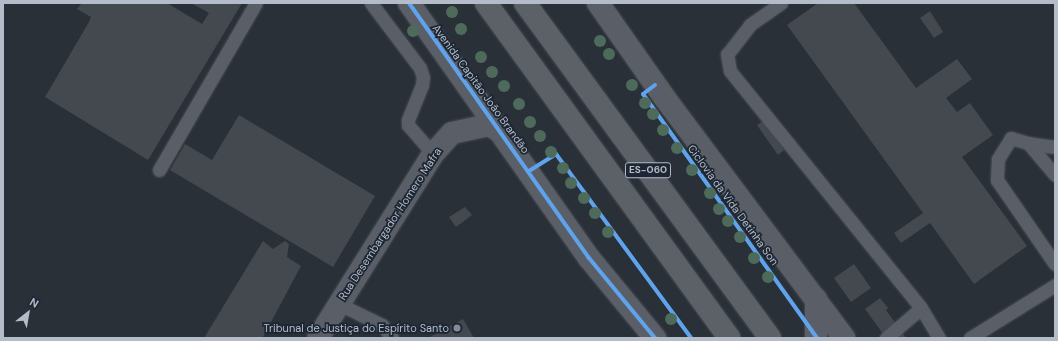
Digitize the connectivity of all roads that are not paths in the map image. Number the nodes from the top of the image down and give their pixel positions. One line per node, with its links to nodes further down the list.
1 (256, 3): 12 (lane)
2 (372, 3): 11 (lane)
3 (408, 3): 8 (street, Avenida Capitão João Brandão)
4 (525, 3): 23 (main road, ES-060)
5 (598, 3): 16 (street)
6 (781, 3): 18 (lane)
7 (490, 9): 22 (main road, ES-060)
8 (499, 131): 11 (street, Rua Desembargador Homero Mafra); 21 (street, Avenida Capitão João Brandão)
9 (1028, 143): 10 (lane); 13 (lane); 14 (lane)
10 (1055, 146)
11 (433, 154): 17 (street, Rua Desembargador Homero Mafra)
12 (159, 170)
13 (1055, 175)
14 (1055, 264)
15 (1055, 285): 28 (lane)
16 (816, 299): 24 (street); 25 (street)
17 (338, 304): 19 (street, Rua Desembargador Homero Mafra); 20 (lane)
18 (921, 308): 26 (lane); 27 (lane)
19 (324, 335)
20 (392, 338)
21 (655, 338)
22 (730, 338)
23 (770, 338)
24 (816, 338)
25 (844, 338)
26 (886, 338)
27 (939, 338)
28 (970, 338)

